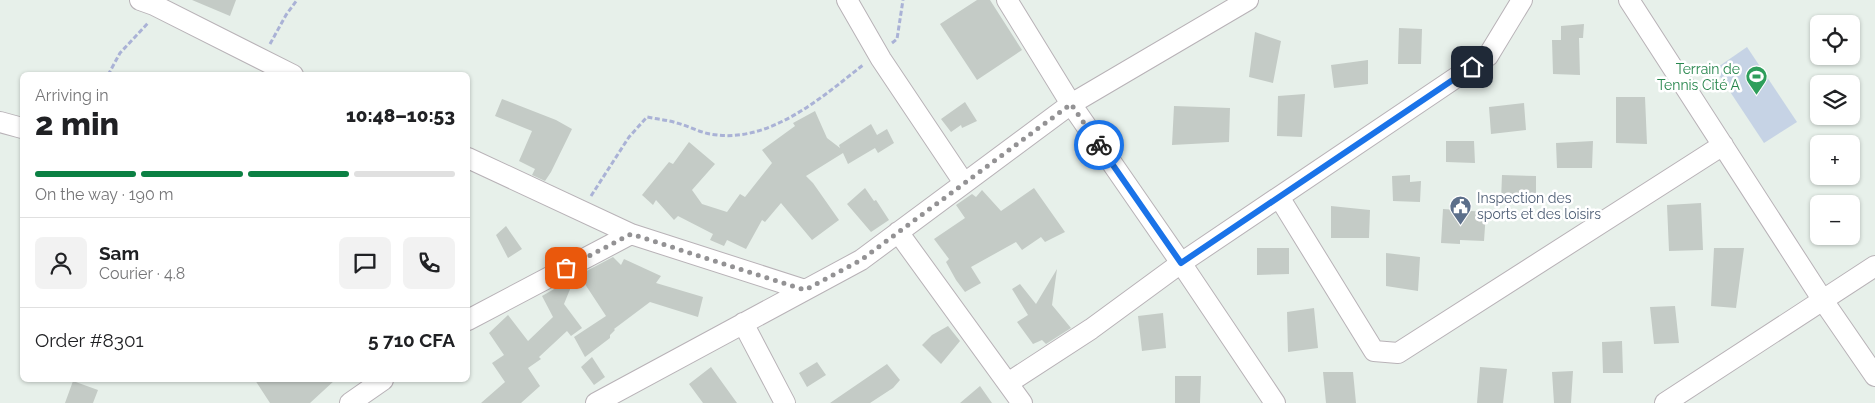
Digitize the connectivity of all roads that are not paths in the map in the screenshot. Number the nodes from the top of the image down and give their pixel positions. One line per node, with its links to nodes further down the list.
1 (140, 0): 7 (street)
2 (847, 0): 13 (street)
3 (1007, 0): 8 (street)
4 (1248, 0): 8 (street)
5 (1522, 0): 14 (street)
6 (1629, 0): 11 (street)
7 (287, 72)
8 (1071, 104): 13 (street); 17 (street)
9 (0, 122): 10 (street)
10 (20, 127)
11 (1723, 144): 14 (street); 20 (street)
12 (470, 159): 16 (street)
13 (964, 183): 15 (street)
14 (1279, 197): 17 (street)
15 (898, 232): 19 (street); 25 (street)
16 (631, 234): 19 (street); 21 (street)
17 (1181, 263): 25 (street); 30 (street)
18 (1875, 266): 20 (street)
19 (805, 290): 22 (street)
20 (1822, 299): 23 (street); 31 (street)
21 (470, 319)
22 (743, 323): 27 (street); 28 (street)
23 (1875, 376)
24 (380, 382): 26 (street)
25 (1008, 383): 29 (street)
26 (350, 403)
27 (596, 403)
28 (785, 403)
29 (1022, 403)
30 (1274, 403)
31 (1665, 403)

